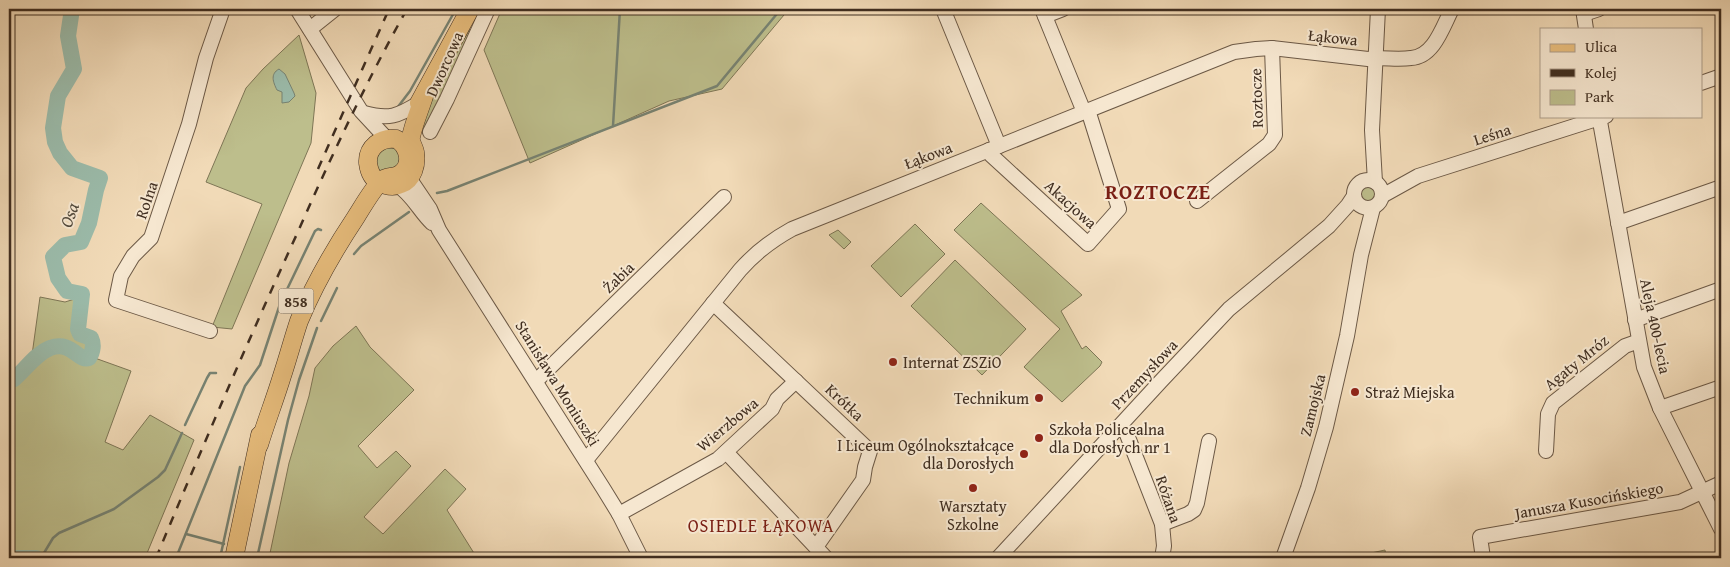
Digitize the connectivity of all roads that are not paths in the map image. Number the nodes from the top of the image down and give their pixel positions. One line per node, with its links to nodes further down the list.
1 (222, 9): 38 (street, Rolna)
2 (297, 9): 14 (street)
3 (335, 9): 14 (street)
4 (488, 9): 12 (street, Dworcowa)
5 (943, 9): 26 (street)
6 (1063, 9): 11 (street)
7 (1378, 9): 16 (street)
8 (1452, 9): 16 (street, Łąkowa)
9 (1599, 9): 10 (street)
10 (1584, 11): 13 (street)
11 (1044, 12): 20 (street)
12 (471, 19): 19 (main road); 24 (street, Dworcowa)
13 (1586, 28)
14 (310, 29): 21 (street)
15 (1272, 48): 16 (street, Łąkowa); 20 (street, Łąkowa); 32 (street, Roztocze)
16 (1375, 58): 29 (street)
17 (1721, 76): 18 (street)
18 (1702, 83)
19 (422, 98): 21 (street); 24 (main road); 25 (main road)
20 (1086, 111): 26 (street, Łąkowa); 26 (street, Akacjowa)
21 (362, 112): 25 (street)
22 (1599, 118): 29 (street, Leśna)
23 (1602, 118): 34 (street, Aleja 400-lecia)
24 (422, 132): 27 (main road)
25 (384, 142): 27 (main road); 28 (main road, 858)
26 (994, 148): 36 (street, Łąkowa)
27 (404, 177): 28 (main road); 40 (street, Stanisława Moniuszki)
28 (375, 178): 55 (main road, 858)
29 (1374, 186): 33 (street); 33 (street)
30 (1721, 187): 34 (street)
31 (724, 197): 40 (street, Żabia)
32 (1197, 201)
33 (1362, 204): 44 (street, Przemysłowa); 60 (street, Zamojska)
34 (1618, 223): 37 (street, Aleja 400-lecia)
35 (1721, 290): 37 (street)
36 (713, 303): 41 (street, Krótka); 48 (street, Łąkowa)
37 (1635, 320): 39 (street, Aleja 400-lecia)
38 (210, 331)
39 (1639, 340): 43 (street, Aleja 400-lecia); 46 (street, Agaty Mróz)
40 (536, 381): 48 (street, Stanisława Moniuszki)
41 (796, 381): 47 (street, Wierzbowa); 54 (street, Krótka)
42 (1721, 387): 43 (street)
43 (1660, 408): 50 (street, Aleja 400-lecia)
44 (1120, 426): 52 (street, Różana); 58 (street, Przemysłowa)
45 (1209, 441): 52 (street)
46 (1546, 451)
47 (726, 452): 51 (street, Wierzbowa); 54 (street)
48 (586, 460): 51 (street, Stanisława Moniuszki)
49 (1721, 483): 50 (street, Janusza Kusocińskiego)
50 (1703, 491): 53 (street, Aleja 400-lecia); 61 (street, Janusza Kusocińskiego)
51 (619, 514): 56 (street, Stanisława Moniuszki)
52 (1162, 524): 59 (street, Różana)
53 (1721, 528)
54 (816, 547): 57 (street)
55 (234, 558)
56 (641, 558)
57 (826, 558)
58 (998, 558)
59 (1162, 558)
60 (1283, 558)
61 (1483, 558)

